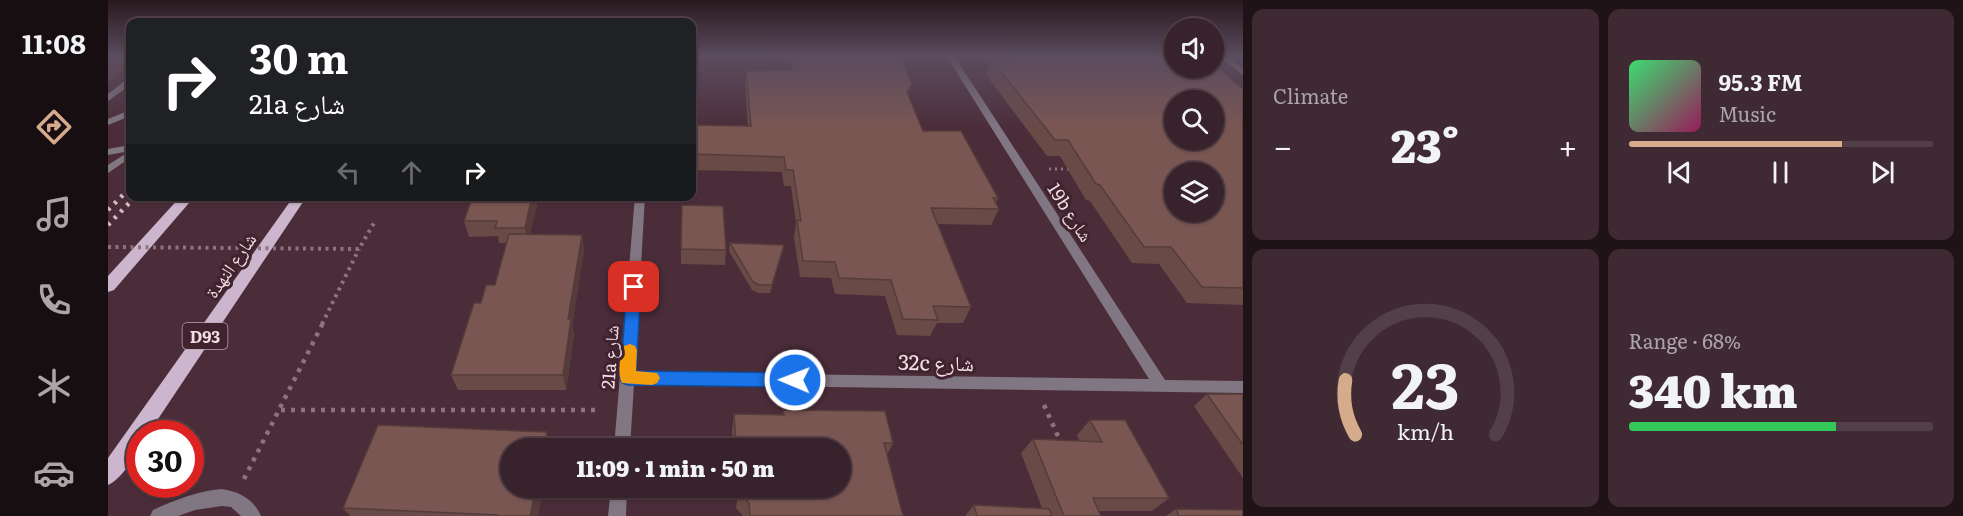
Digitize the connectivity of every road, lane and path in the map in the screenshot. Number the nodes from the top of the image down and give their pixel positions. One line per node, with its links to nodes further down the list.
1 (966, 81): 9 (street, 19b شارع)
2 (126, 84): 3 (street)
3 (108, 98)
4 (126, 115): 5 (street)
5 (108, 122)
6 (126, 149): 7 (street)
7 (108, 152)
8 (126, 157): 11 (street)
9 (1022, 169): 10 (path); 21 (street, 19b شارع)
10 (1080, 169)
11 (108, 170)
12 (184, 201): 18 (main road)
13 (298, 201): 27 (main road, شارع النهدة / D93)
14 (640, 201): 19 (street, 21a شارع)
15 (375, 220): 17 (path, bridge)
16 (108, 247): 17 (path, bridge)
17 (359, 249): 23 (path)
18 (108, 286)
19 (628, 378): 20 (street, 32c شارع); 24 (street, 21a شارع)
20 (1033, 384): 21 (street, 32c شارع); 26 (path)
21 (1161, 386): 22 (street, 32c شارع)
22 (1243, 387)
23 (281, 410): 24 (path); 28 (path)
24 (625, 410): 25 (street, 21a شارع)
25 (623, 438)
26 (1067, 455)
27 (108, 475)
28 (233, 498): 30 (street); 31 (street)
29 (618, 498): 32 (street)
30 (159, 516)
31 (252, 516)
32 (617, 516)

